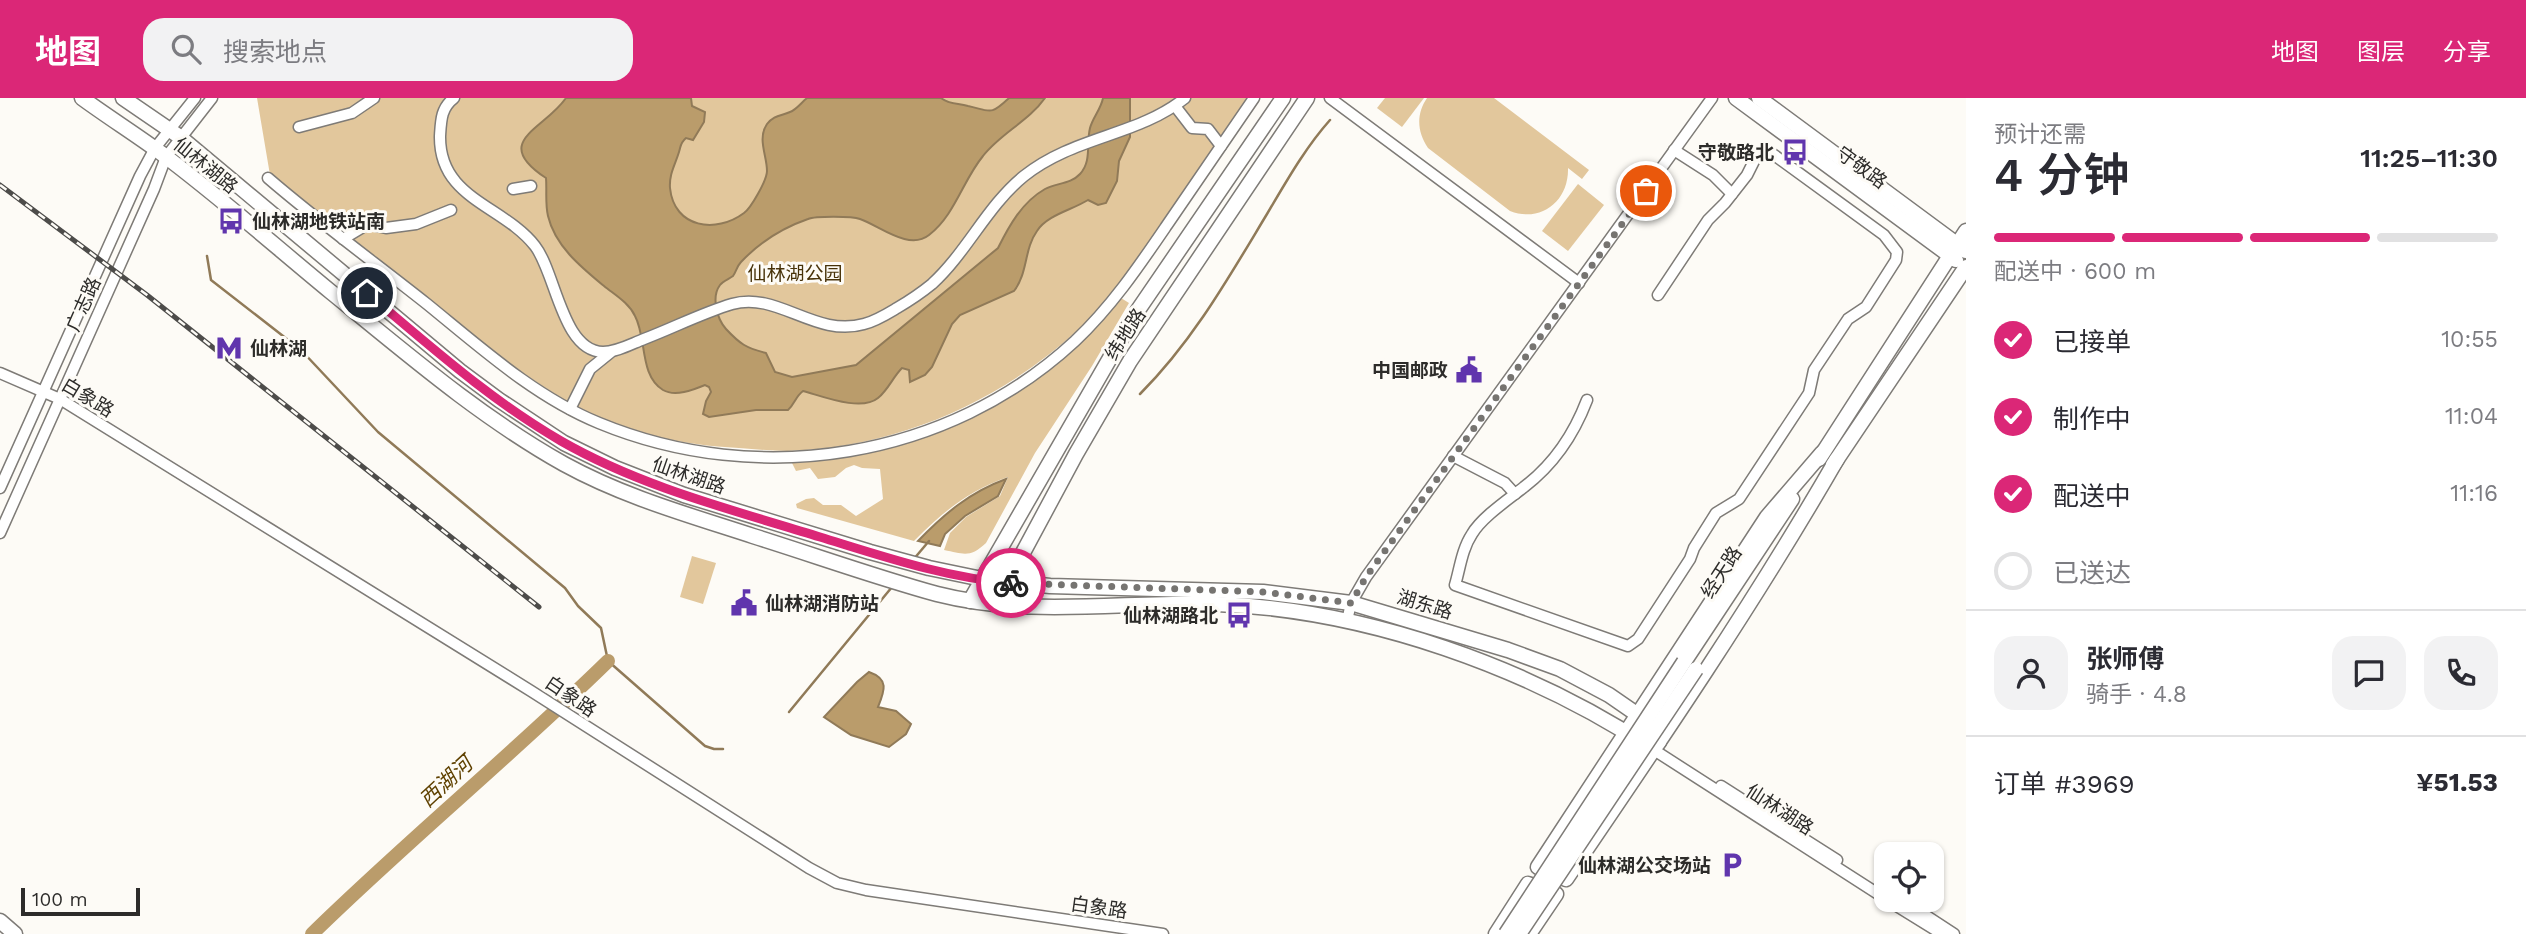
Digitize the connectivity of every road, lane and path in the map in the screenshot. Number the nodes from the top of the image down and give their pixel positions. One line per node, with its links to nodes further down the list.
1 (82, 98): 20 (main road, 仙林湖路)
2 (123, 98): 17 (main road, 仙林湖路)
3 (195, 98): 17 (street, 广志路)
4 (212, 98): 17 (street, 广志路)
5 (374, 98): 16 (street)
6 (1185, 98): 15 (street)
7 (1254, 98): 18 (street)
8 (1283, 98): 50 (main road, 纬地路)
9 (1307, 98): 51 (main road, 纬地路)
10 (1329, 98): 32 (street)
11 (1712, 98): 19 (street)
12 (1736, 98): 30 (main road, 守敬路)
13 (1759, 98): 30 (main road, 守敬路)
14 (450, 99): 34 (street)
15 (1175, 106): 18 (street); 35 (street)
16 (299, 127)
17 (174, 133): 20 (street, 广志路); 42 (main road, 仙林湖路)
18 (1221, 146): 41 (street)
19 (1674, 150): 24 (street); 32 (street)
20 (160, 153): 26 (street, 广志路); 27 (street, 广志路); 43 (main road, 仙林湖路)
21 (268, 178): 29 (street)
22 (531, 186): 23 (street)
23 (513, 188)
24 (1732, 194): 33 (street); 48 (street)
25 (451, 210): 29 (street)
26 (124, 213): 27 (street); 38 (street, 广志路)
27 (140, 221): 39 (street, 广志路)
28 (1966, 231): 30 (main road, 经天路)
29 (344, 239): 41 (street)
30 (1958, 251): 31 (main road, 守敬路); 44 (main road, 经天路)
31 (1966, 267): 46 (main road, 经天路)
32 (1579, 283): 45 (street)
33 (1657, 295)
34 (578, 339): 35 (street); 36 (street)
35 (613, 351): 36 (street)
36 (590, 369): 41 (street)
37 (0, 373): 38 (street, 白象路)
38 (44, 391): 39 (street, 白象路); 47 (street, 广志路)
39 (60, 399): 49 (street, 广志路); 68 (street, 白象路)
40 (1587, 400): 48 (street)
41 (570, 409)
42 (539, 427): 43 (main road); 50 (main road, 仙林湖路)
43 (528, 442): 52 (main road, 仙林湖路)
44 (1822, 453): 56 (main road, 经天路); 57 (main road)
45 (1453, 456): 48 (street); 54 (street)
46 (1837, 459): 56 (main road, 经天路); 59 (main road)
47 (0, 488)
48 (1515, 494)
49 (0, 533)
50 (982, 579): 51 (main road, 湖东路); 52 (main road, 纬地路)
51 (1007, 583): 53 (main road, 纬地路); 54 (main road, 湖东路)
52 (970, 601): 53 (main road, 湖东路)
53 (995, 603): 55 (main road, 湖东路)
54 (1351, 603): 55 (street); 57 (main road, 湖东路)
55 (1347, 621): 58 (main road, 湖东路)
56 (1690, 666): 70 (main road, 经天路, bridge); 71 (main road, 经天路, bridge)
57 (1638, 715): 58 (main road); 59 (main road, 湖东路)
58 (1627, 732): 59 (main road, 湖东路); 60 (main road)
59 (1656, 746): 60 (main road); 61 (street, 仙林湖路); 63 (street, 仙林湖路)
60 (1552, 873): 62 (main road)
61 (1874, 882)
62 (1542, 889): 69 (main road); 72 (main road)
63 (1874, 890)
64 (1907, 912): 73 (street, 仙林湖路)
65 (1920, 912): 74 (street)
66 (0, 921): 67 (main road)
67 (15, 934)
68 (1163, 934)
69 (1496, 934)
70 (1506, 934)
71 (1519, 934)
72 (1529, 934)
73 (1942, 934)
74 (1954, 934)

